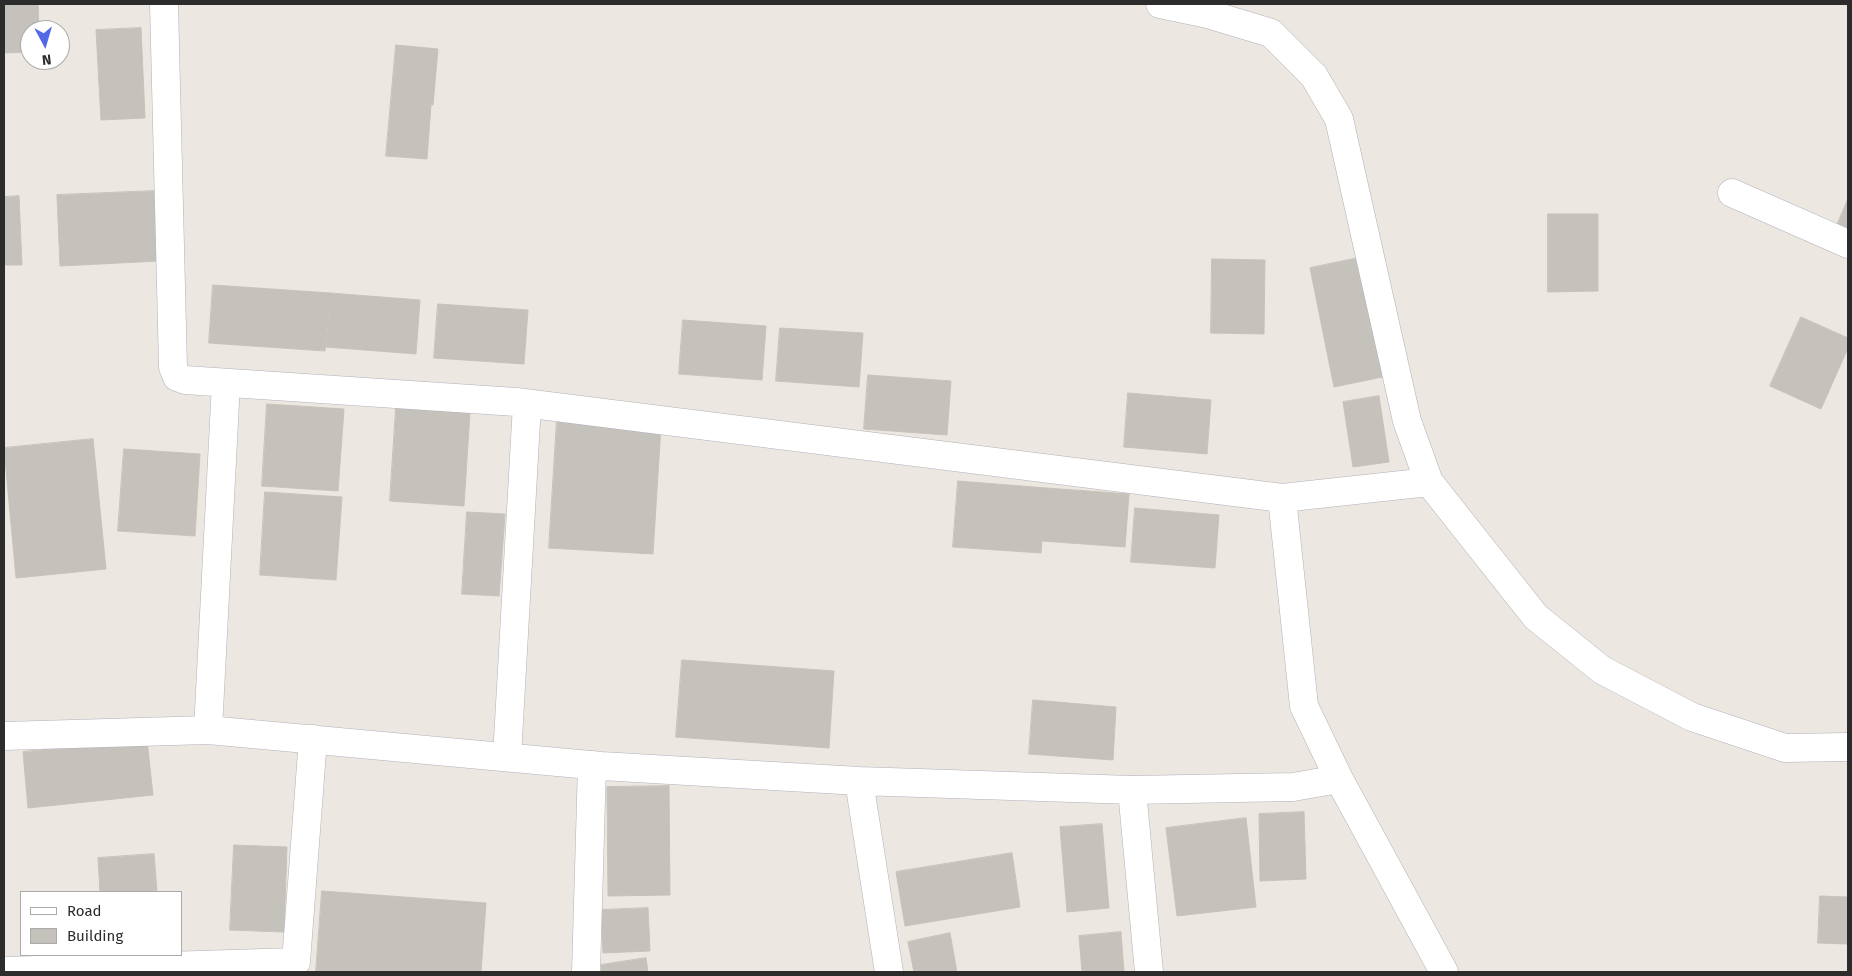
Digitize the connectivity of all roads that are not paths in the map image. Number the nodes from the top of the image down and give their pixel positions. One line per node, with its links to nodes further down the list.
1 (164, 4): 5 (street)
2 (1160, 4): 7 (street)
3 (1732, 193): 4 (street)
4 (1848, 244)
5 (226, 383): 6 (street); 9 (street)
6 (527, 404): 8 (street); 13 (street)
7 (1429, 482): 8 (street); 12 (street)
8 (1282, 498): 15 (street)
9 (208, 730): 10 (street); 11 (street)
10 (4, 736)
11 (313, 740): 13 (street); 18 (street)
12 (1848, 747)
13 (507, 757): 14 (street)
14 (592, 765): 16 (street); 19 (street)
15 (1339, 779): 17 (street); 22 (street)
16 (859, 781): 17 (street); 20 (street)
17 (1132, 790): 21 (street)
18 (4, 971)
19 (586, 972)
20 (889, 972)
21 (1149, 972)
22 (1444, 972)

